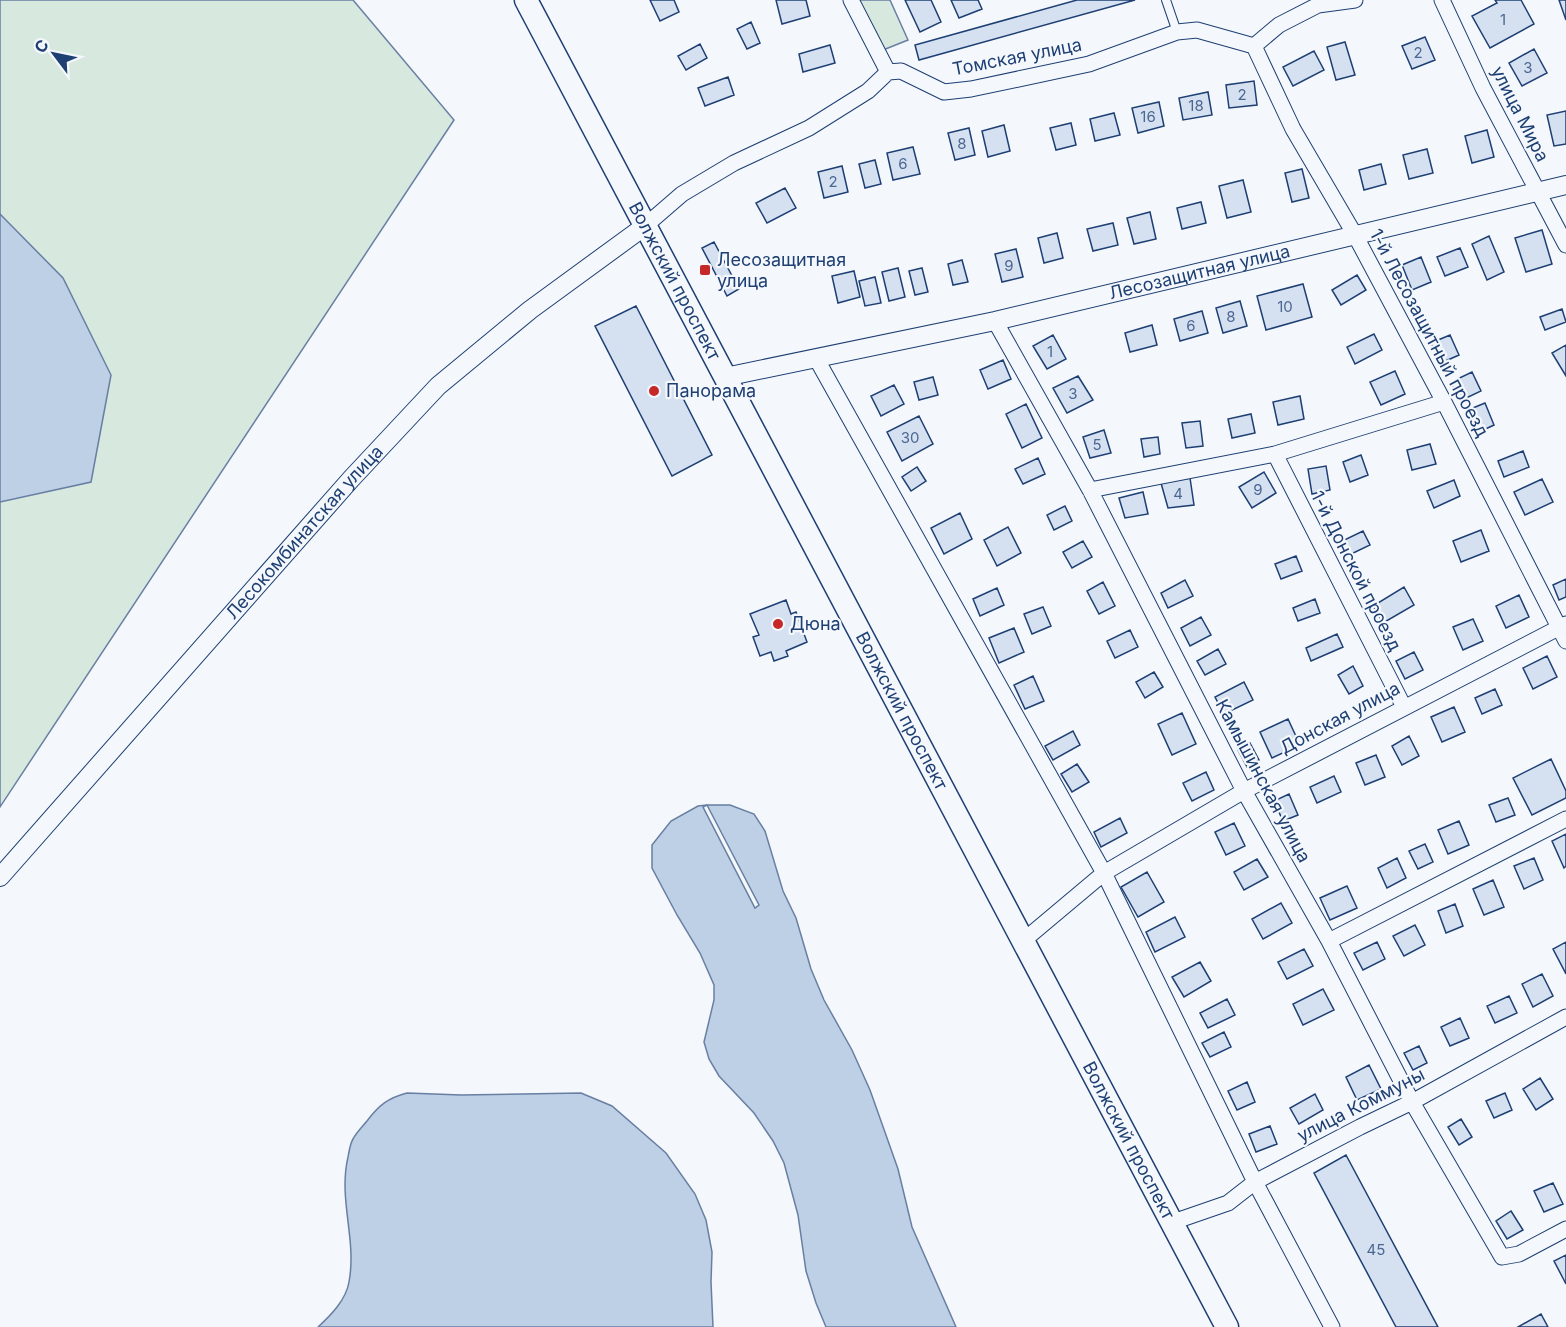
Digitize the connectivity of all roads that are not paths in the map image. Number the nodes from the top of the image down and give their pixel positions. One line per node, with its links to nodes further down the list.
1 (526, 0): 11 (main road, Волжский проспект)
2 (851, 0): 8 (street)
3 (1166, 0): 6 (lane)
4 (1355, 0): 7 (street)
5 (1442, 0): 10 (street, улица Мира)
6 (1177, 32): 7 (street, Томская улица); 8 (street, Томская улица)
7 (1254, 46): 12 (street, 1-й Лесозащитный проезд)
8 (888, 72): 11 (street)
9 (1566, 185): 10 (street, Лесозащитная улица)
10 (1537, 191): 12 (street, Лесозащитная улица); 13 (street, улица Мира)
11 (645, 226): 16 (main road, Волжский проспект); 25 (street, Лесокомбинатская улица)
12 (1354, 235): 14 (street, Лесозащитная улица); 17 (street, 1-й Лесозащитный проезд)
13 (1566, 245)
14 (995, 321): 15 (street, Лесозащитная улица); 19 (street, Камышинская улица)
15 (816, 358): 16 (street, Лесозащитная улица); 24 (street)
16 (725, 377): 26 (main road, Волжский проспект)
17 (1444, 402): 18 (street); 20 (street, 1-й Лесозащитный проезд)
18 (1275, 454): 19 (street); 21 (street, 1-й Донской проезд)
19 (1090, 490): 22 (street, Камышинская улица)
20 (1564, 631): 21 (street, Донская улица)
21 (1404, 706): 22 (street, Донская улица)
22 (1244, 791): 24 (street, Донская улица); 27 (street, Камышинская улица)
23 (1566, 819): 27 (street)
24 (1104, 873): 26 (street, Донская улица); 30 (street)
25 (0, 877)
26 (1023, 941): 31 (main road, Волжский проспект)
27 (1329, 941): 29 (street, Камышинская улица)
28 (1566, 1017): 29 (street, улица Коммуны)
29 (1412, 1102): 30 (street, улица Коммуны); 32 (street, Камышинская улица)
30 (1255, 1182): 31 (street, улица Коммуны); 34 (street)
31 (1173, 1222): 33 (main road, Волжский проспект)
32 (1566, 1229)
33 (1227, 1327)
34 (1332, 1327)

